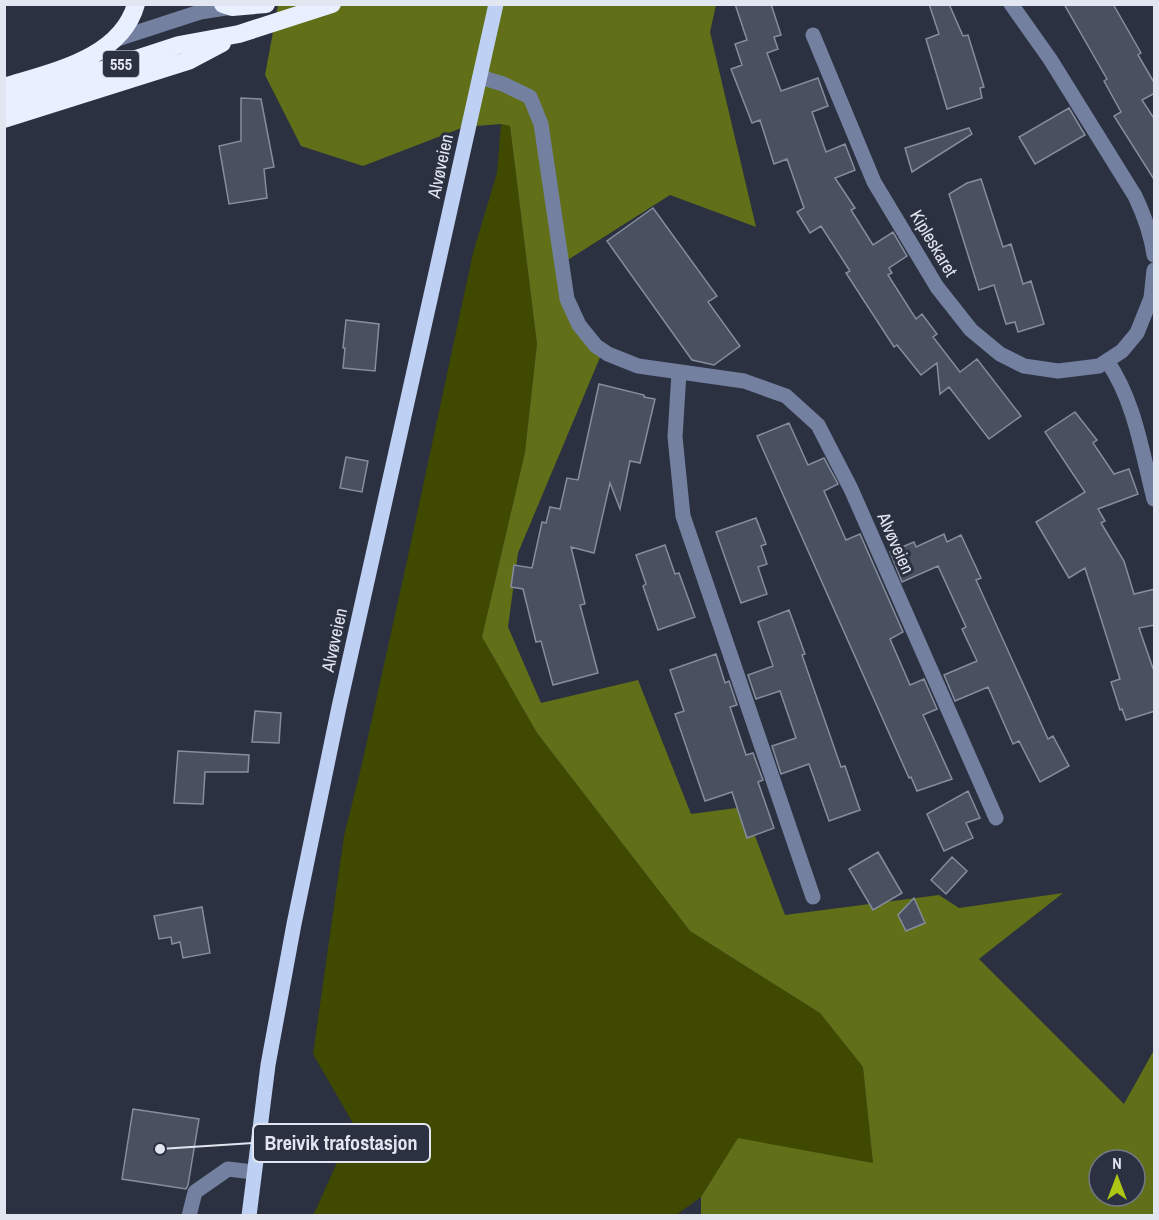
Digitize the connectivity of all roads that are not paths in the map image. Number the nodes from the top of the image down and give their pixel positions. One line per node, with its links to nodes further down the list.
1 (136, 4): 9 (highway, 555)
2 (266, 4): 6 (highway, 555)
3 (332, 4): 7 (highway, 555)
4 (496, 4): 10 (main road, Alvøveien)
5 (1011, 4): 14 (street)
6 (227, 6): 9 (street, 555)
7 (239, 34): 12 (highway, 555); 13 (highway, 555)
8 (813, 34): 16 (street, Kipleskaret)
9 (117, 39): 11 (highway, 555)
10 (480, 77): 17 (street, Alvøveien); 21 (main road, Alvøveien)
11 (4, 87)
12 (4, 102)
13 (4, 119)
14 (1155, 255)
15 (1155, 270): 16 (street, Kipleskaret)
16 (1107, 361): 18 (street)
17 (679, 374): 19 (street, Alvøveien); 20 (street)
18 (1155, 499)
19 (996, 818)
20 (813, 897)
21 (253, 1172): 22 (street); 23 (main road, Alvøveien)
22 (189, 1215)
23 (249, 1215)

